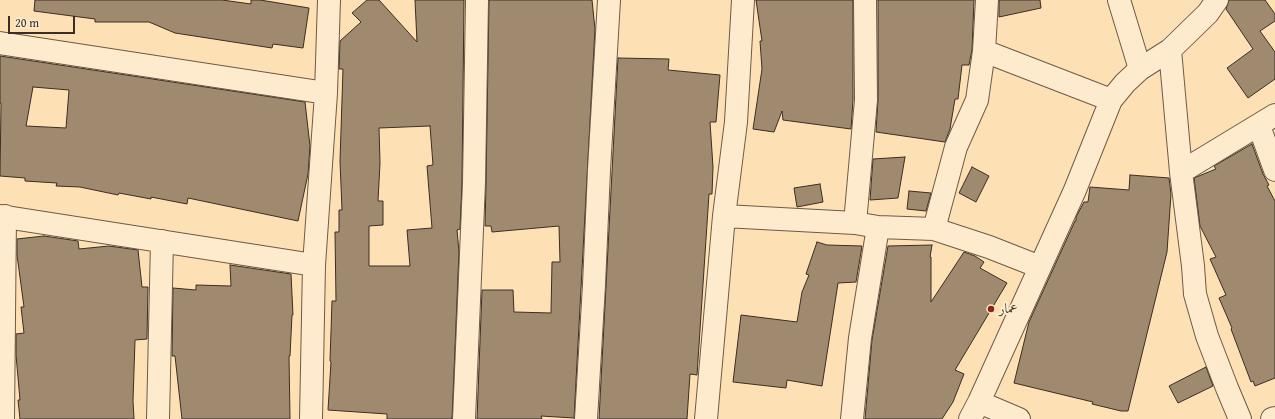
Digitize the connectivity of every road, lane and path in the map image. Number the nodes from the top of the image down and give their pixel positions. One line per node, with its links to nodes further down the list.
1 (329, 0): 14 (street)
2 (477, 0): 32 (street)
3 (609, 0): 33 (street)
4 (743, 0): 20 (street)
5 (865, 0): 21 (street)
6 (987, 0): 12 (street)
7 (1119, 0): 13 (street)
8 (1225, 0): 9 (street)
9 (1212, 7): 11 (street)
10 (0, 43): 14 (street)
11 (1170, 50): 13 (street); 18 (street)
12 (984, 51): 15 (street); 23 (street)
13 (1140, 70): 15 (street)
14 (326, 93): 25 (street)
15 (1111, 100): 26 (street)
16 (1267, 120): 17 (street); 18 (street)
17 (1275, 170)
18 (1181, 172): 37 (street)
19 (3, 216): 24 (street); 29 (street)
20 (724, 216): 21 (street); 34 (street)
21 (855, 223): 22 (street)
22 (878, 227): 23 (street); 35 (street)
23 (934, 230): 26 (street)
24 (162, 241): 25 (street); 30 (street)
25 (314, 265): 31 (street)
26 (1040, 267): 27 (street)
27 (975, 410): 36 (street)
28 (1275, 418): 38 (street)
29 (3, 419)
30 (158, 419)
31 (312, 419)
32 (464, 419)
33 (586, 419)
34 (706, 419)
35 (852, 419)
36 (1019, 419)
37 (1240, 419)
38 (1272, 419)

